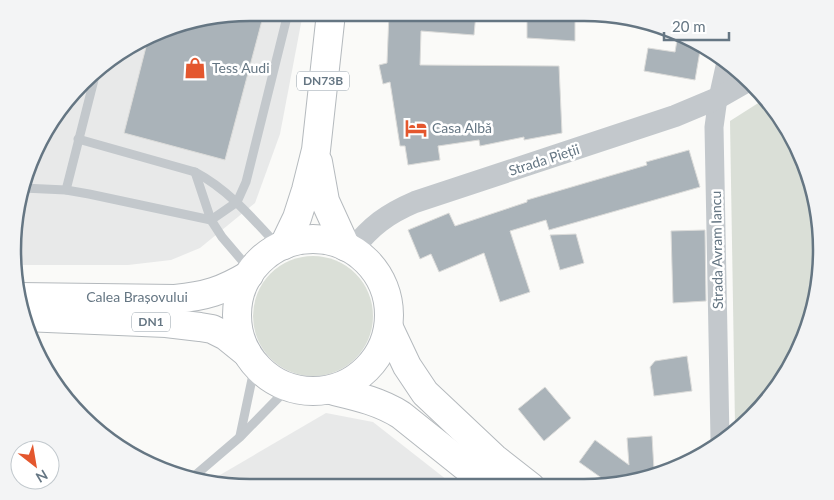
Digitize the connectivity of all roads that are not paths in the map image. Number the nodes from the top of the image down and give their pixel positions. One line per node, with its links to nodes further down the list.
1 (286, 21): 12 (lane)
2 (330, 21): 8 (main road, DN73B)
3 (724, 70): 6 (street, Strada Avram Iancu)
4 (93, 84): 7 (lane)
5 (742, 84): 6 (street, Strada Pieții)
6 (718, 98): 15 (street, Strada Pieții); 23 (street, Strada Avram Iancu)
7 (78, 139): 9 (lane); 11 (lane)
8 (316, 150): 14 (main road, DN73B); 15 (main road, DN73B)
9 (195, 172): 12 (lane); 13 (lane)
10 (30, 188): 11 (lane)
11 (66, 190): 13 (lane)
12 (237, 202): 13 (lane); 14 (lane)
13 (211, 220): 16 (lane)
14 (282, 246): 15 (main road, DN1); 16 (main road, DN1)
15 (349, 248): 19 (main road, DN1)
16 (250, 273): 17 (main road, Calea Brașovului / DN1); 20 (main road, DN1)
17 (26, 297)
18 (31, 317): 20 (main road, Calea Brașovului / DN1)
19 (389, 328): 22 (main road, DN1); 27 (main road, DN1)
20 (251, 359): 21 (main road, DN1); 24 (lane)
21 (288, 388): 22 (main road, DN1); 24 (lane)
22 (330, 390): 26 (main road, DN1)
23 (720, 433)
24 (240, 437): 25 (lane)
25 (198, 473)
26 (481, 479)
27 (521, 479)

